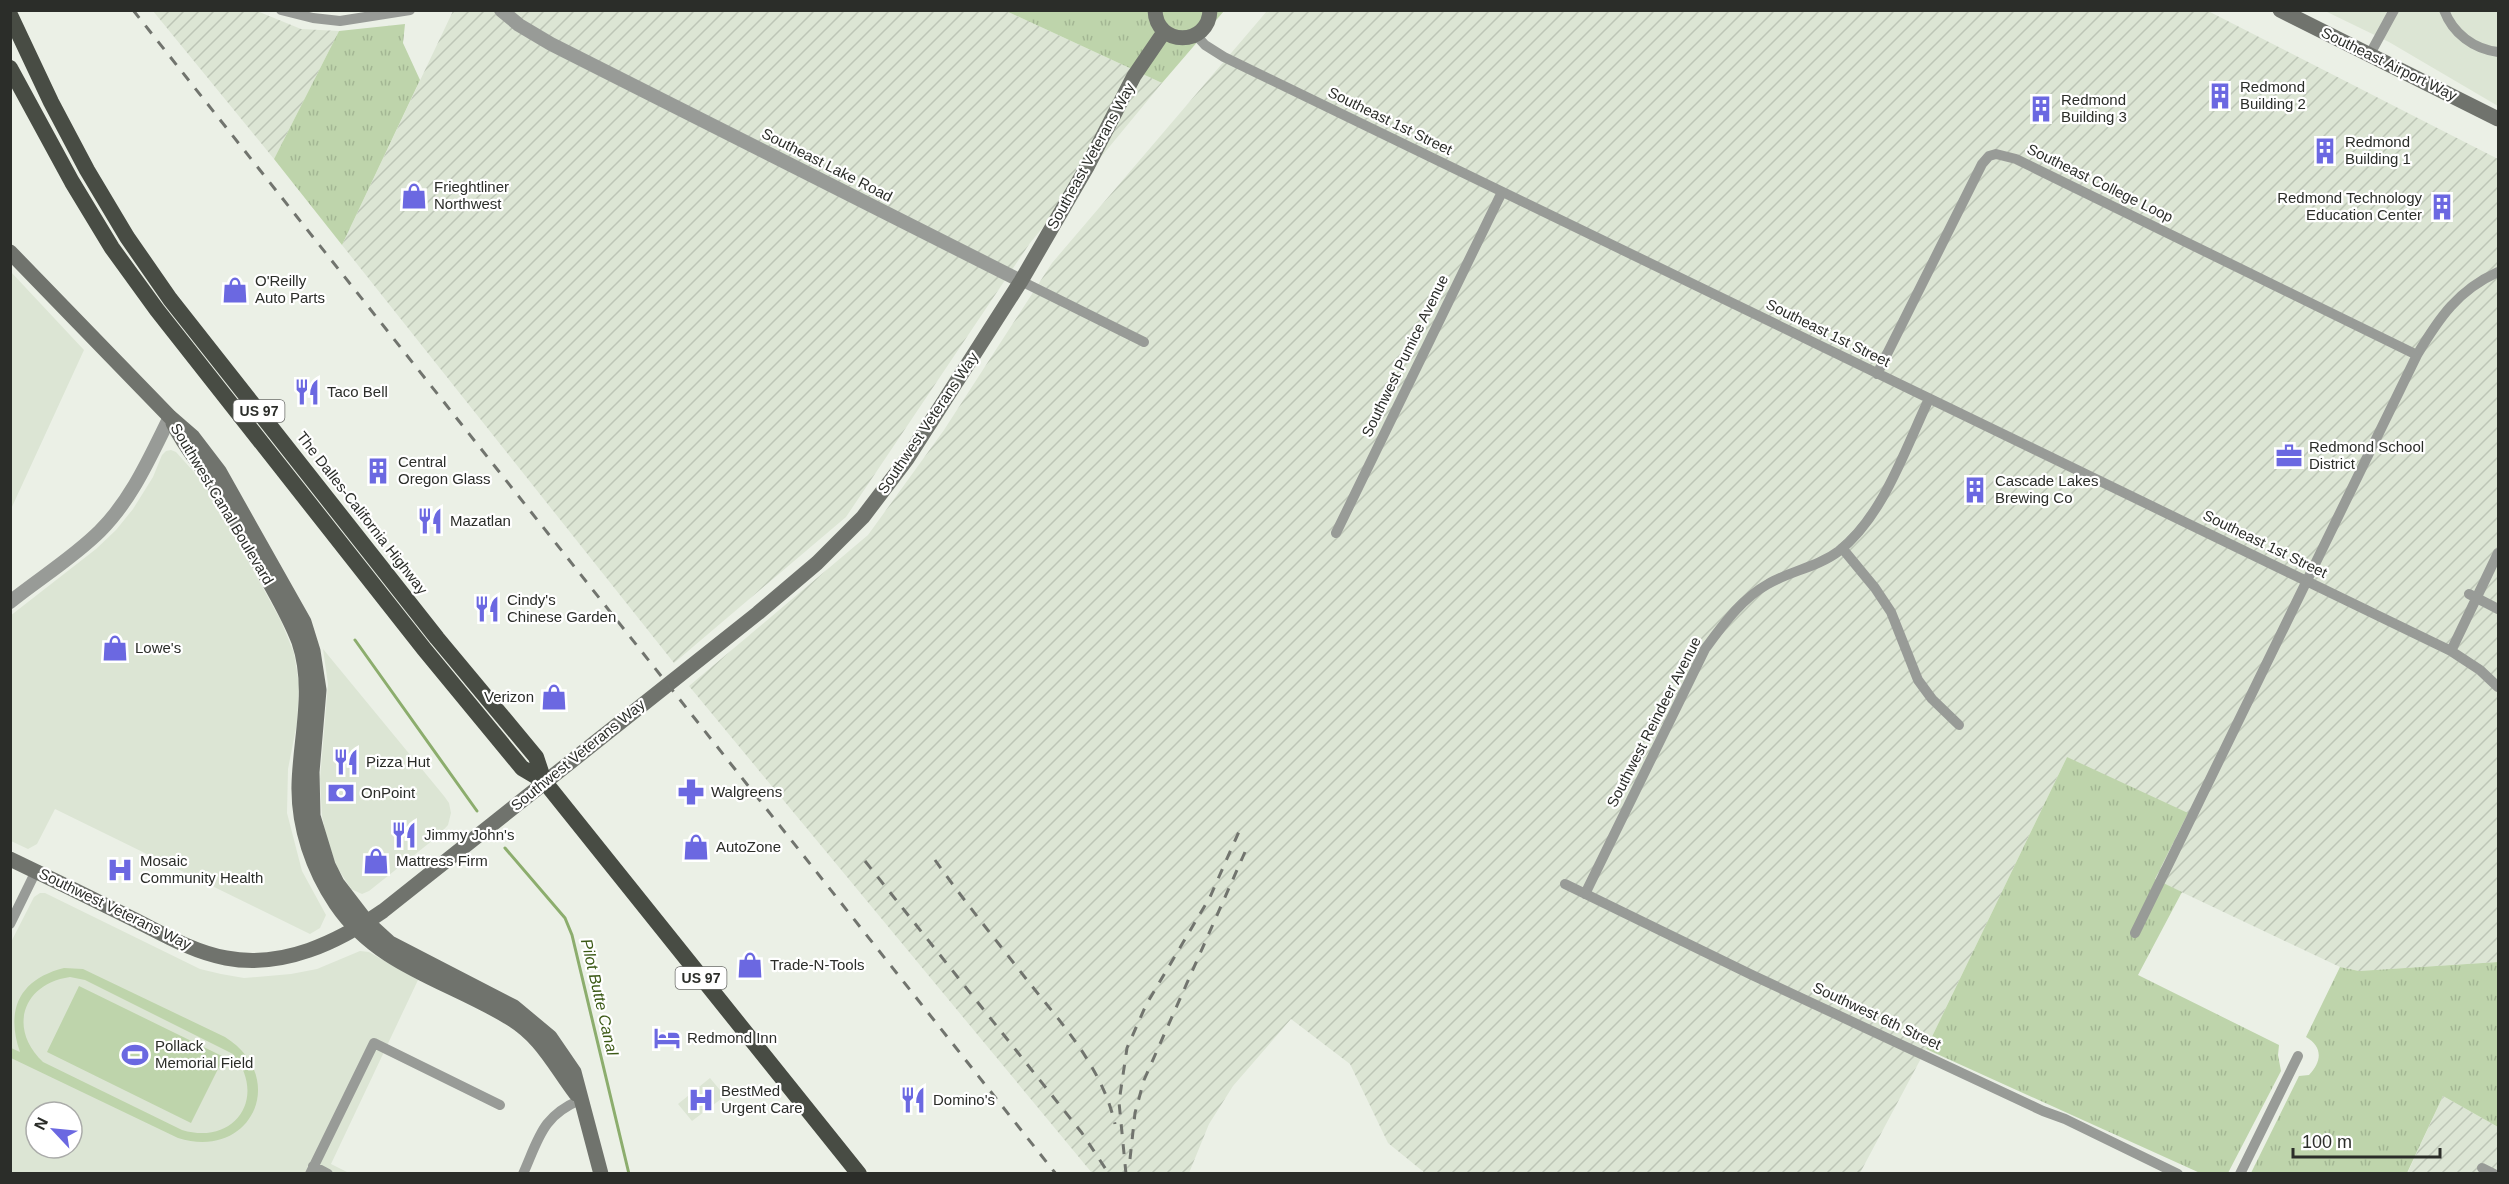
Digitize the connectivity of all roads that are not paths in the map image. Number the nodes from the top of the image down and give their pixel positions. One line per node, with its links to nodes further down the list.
1 (281, 10): 2 (street)
2 (410, 10)
3 (501, 10): 19 (street, Southeast Lake Road)
4 (1155, 10): 10 (main road)
5 (1210, 10): 11 (main road)
6 (2280, 10): 13 (main road, Southeast Airport Way)
7 (2394, 10): 13 (street)
8 (2444, 10): 12 (street)
9 (10, 15): 26 (highway, The Dalles-California Highway / US 97)
10 (1164, 32): 11 (main road); 19 (main road, Southeast Veterans Way)
11 (1196, 35): 16 (street, Southeast 1st Street)
12 (2499, 52)
13 (2370, 54): 15 (main road, Southeast Airport Way)
14 (10, 68): 25 (highway, The Dalles-California Highway / US 97)
15 (2499, 118)
16 (1502, 192): 22 (street, Southeast 1st Street); 27 (street, Southwest Pumice Avenue)
17 (10, 252): 24 (main road, Southwest Canal Boulevard)
18 (2499, 272): 21 (street)
19 (1021, 281): 20 (street, Southeast Lake Road); 37 (main road, Southwest Veterans Way)
20 (1144, 342)
21 (2417, 355): 22 (street, Southeast College Loop); 30 (street)
22 (1877, 374): 23 (street, Southeast 1st Street)
23 (1929, 399): 28 (street, Southwest Reindeer Avenue); 30 (street, Southeast 1st Street)
24 (170, 417): 32 (street); 43 (main road, Southwest Canal Boulevard)
25 (267, 449): 26 (highway); 37 (highway, The Dalles-California Highway / US 97)
26 (294, 455): 37 (highway, The Dalles-California Highway / US 97)
27 (1336, 533)
28 (1842, 548): 36 (street); 41 (street, Southwest Reindeer Avenue)
29 (2499, 552): 34 (street)
30 (2308, 582): 34 (street, Southeast 1st Street); 44 (street)
31 (2469, 594): 33 (street)
32 (10, 602)
33 (2499, 609)
34 (2451, 651): 35 (street, Southeast 1st Street)
35 (2499, 687)
36 (1959, 725)
37 (544, 781): 43 (main road, Southwest Veterans Way); 53 (highway, The Dalles-California Highway / US 97)
38 (10, 859): 39 (main road, Southwest Veterans Way)
39 (36, 872): 42 (street); 43 (main road, Southwest Veterans Way)
40 (1565, 884): 41 (street, Southwest 6th Street)
41 (1585, 894): 54 (street, Southwest 6th Street)
42 (10, 924)
43 (362, 925): 46 (main road, Southwest Canal Boulevard)
44 (2135, 933)
45 (2298, 1056): 55 (street)
46 (580, 1100): 51 (street); 52 (main road, Southwest Canal Boulevard)
47 (500, 1105): 49 (street)
48 (2482, 1168): 56 (street)
49 (312, 1170): 50 (street)
50 (328, 1173)
51 (523, 1173)
52 (601, 1173)
53 (859, 1173)
54 (2178, 1173)
55 (2240, 1173)
56 (2494, 1173)

